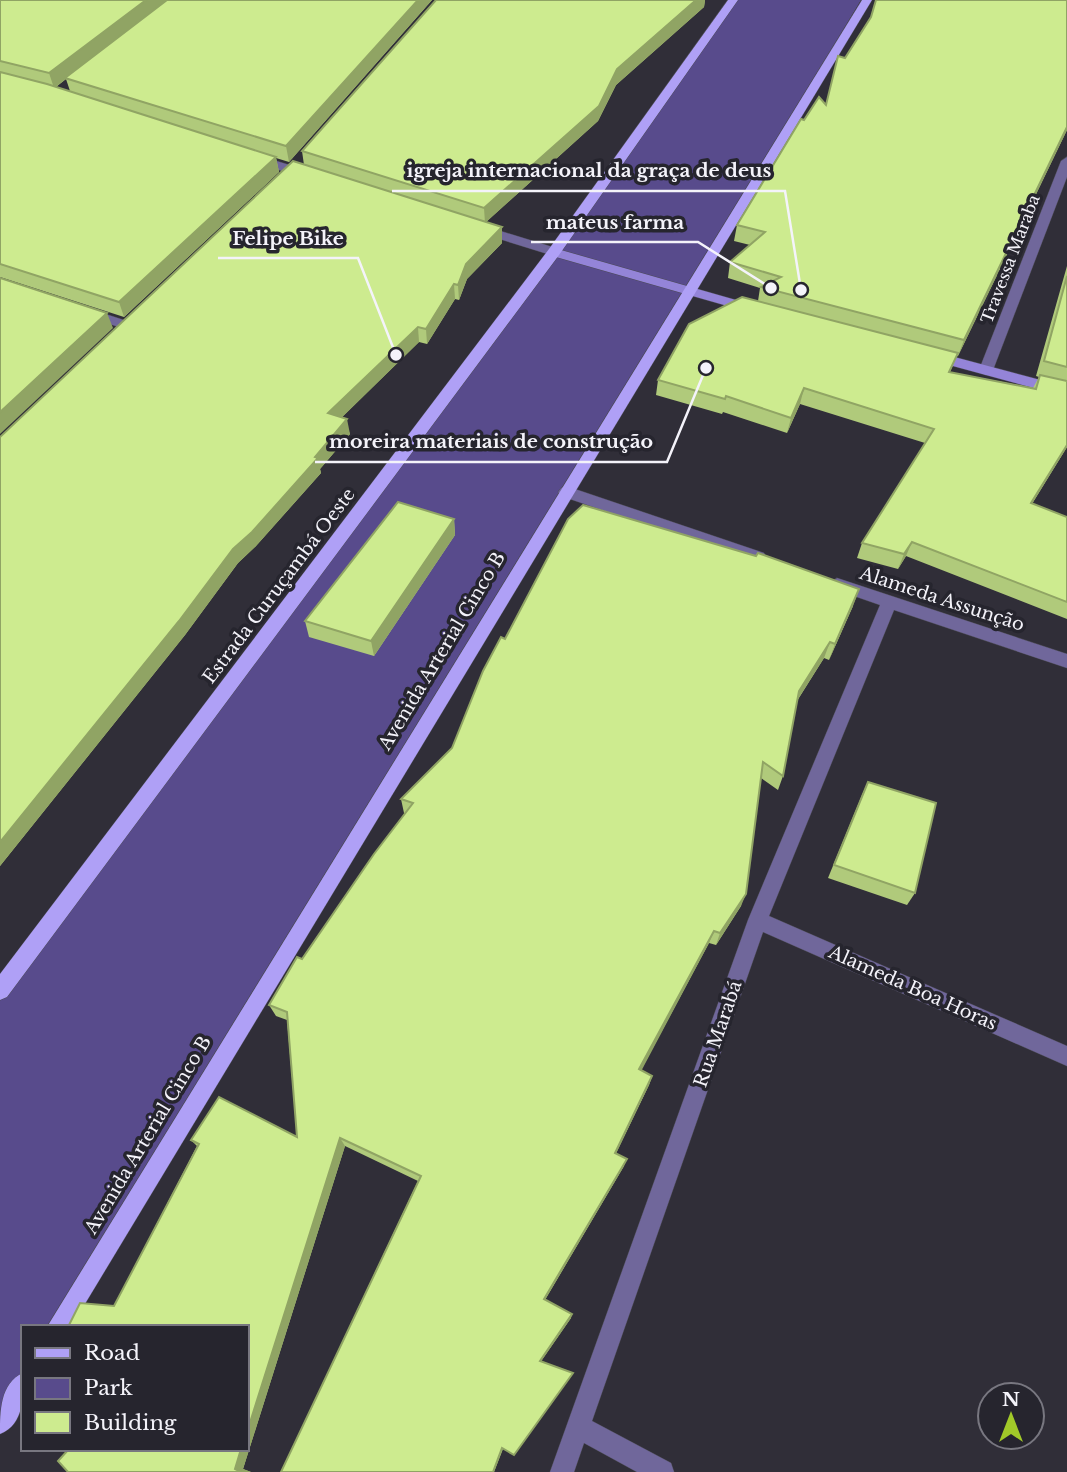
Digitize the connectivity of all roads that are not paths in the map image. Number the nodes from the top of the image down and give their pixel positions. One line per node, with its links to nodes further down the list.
1 (733, 0): 7 (main road, Estrada Curuçambá Oeste)
2 (867, 0): 8 (main road, Avenida Arterial Cinco B)
3 (240, 153): 5 (street)
4 (1067, 160): 13 (street, Travessa Maraba)
5 (318, 178)
6 (462, 223): 7 (street)
7 (554, 252): 8 (main road); 21 (main road, Estrada Curuçambá Oeste)
8 (688, 292): 10 (main road); 15 (main road, Avenida Arterial Cinco B)
9 (77, 309): 11 (street)
10 (766, 312)
11 (128, 326)
12 (921, 353): 13 (main road)
13 (986, 370): 14 (main road)
14 (1067, 392)
15 (566, 492): 16 (street); 23 (main road, Avenida Arterial Cinco B)
16 (772, 562)
17 (824, 580): 18 (street, Alameda Assunção)
18 (889, 602): 19 (street, Alameda Assunção); 20 (street, Rua Marabá)
19 (1067, 661)
20 (758, 920): 22 (street, Alameda Boa Horas); 26 (street, Rua Marabá)
21 (0, 990)
22 (1067, 1056)
23 (59, 1325)
24 (21, 1388): 25 (main road)
25 (0, 1422)
26 (580, 1428): 27 (street, Rua Marabá); 28 (street)
27 (562, 1472)
28 (662, 1472)

